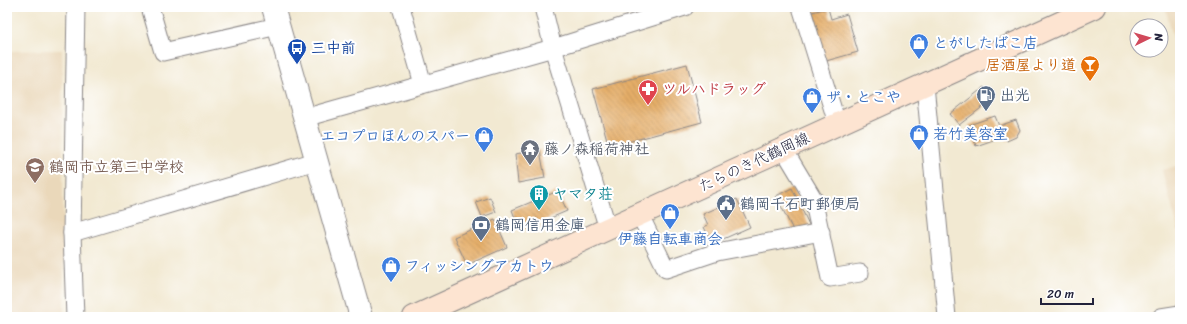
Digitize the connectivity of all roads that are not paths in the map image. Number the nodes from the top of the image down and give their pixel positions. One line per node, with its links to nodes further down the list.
1 (76, 7): 20 (street)
2 (150, 7): 9 (street)
3 (401, 7): 11 (street)
4 (543, 7): 10 (street)
5 (685, 7): 10 (street)
6 (801, 7): 14 (street)
7 (1095, 7): 8 (main road, たらのき代鶴岡線)
8 (1072, 12): 12 (main road, たらのき代鶴岡線)
9 (275, 16): 13 (street)
10 (554, 48): 11 (street); 18 (street)
11 (423, 84): 13 (street)
12 (925, 85): 14 (main road, たらのき代鶴岡線); 26 (street)
13 (304, 118): 16 (street)
14 (837, 123): 15 (main road, たらのき代鶴岡線)
15 (783, 148): 17 (main road, たらのき代鶴岡線); 19 (street)
16 (316, 161): 20 (street); 24 (street)
17 (640, 215): 18 (main road, たらのき代鶴岡線); 19 (street)
18 (608, 229): 25 (main road, たらのき代鶴岡線)
19 (821, 232): 21 (street)
20 (72, 233): 23 (street)
21 (860, 274)
22 (1180, 314): 27 (street)
23 (75, 317)
24 (361, 317)
25 (414, 317)
26 (947, 317)
27 (1161, 317)

